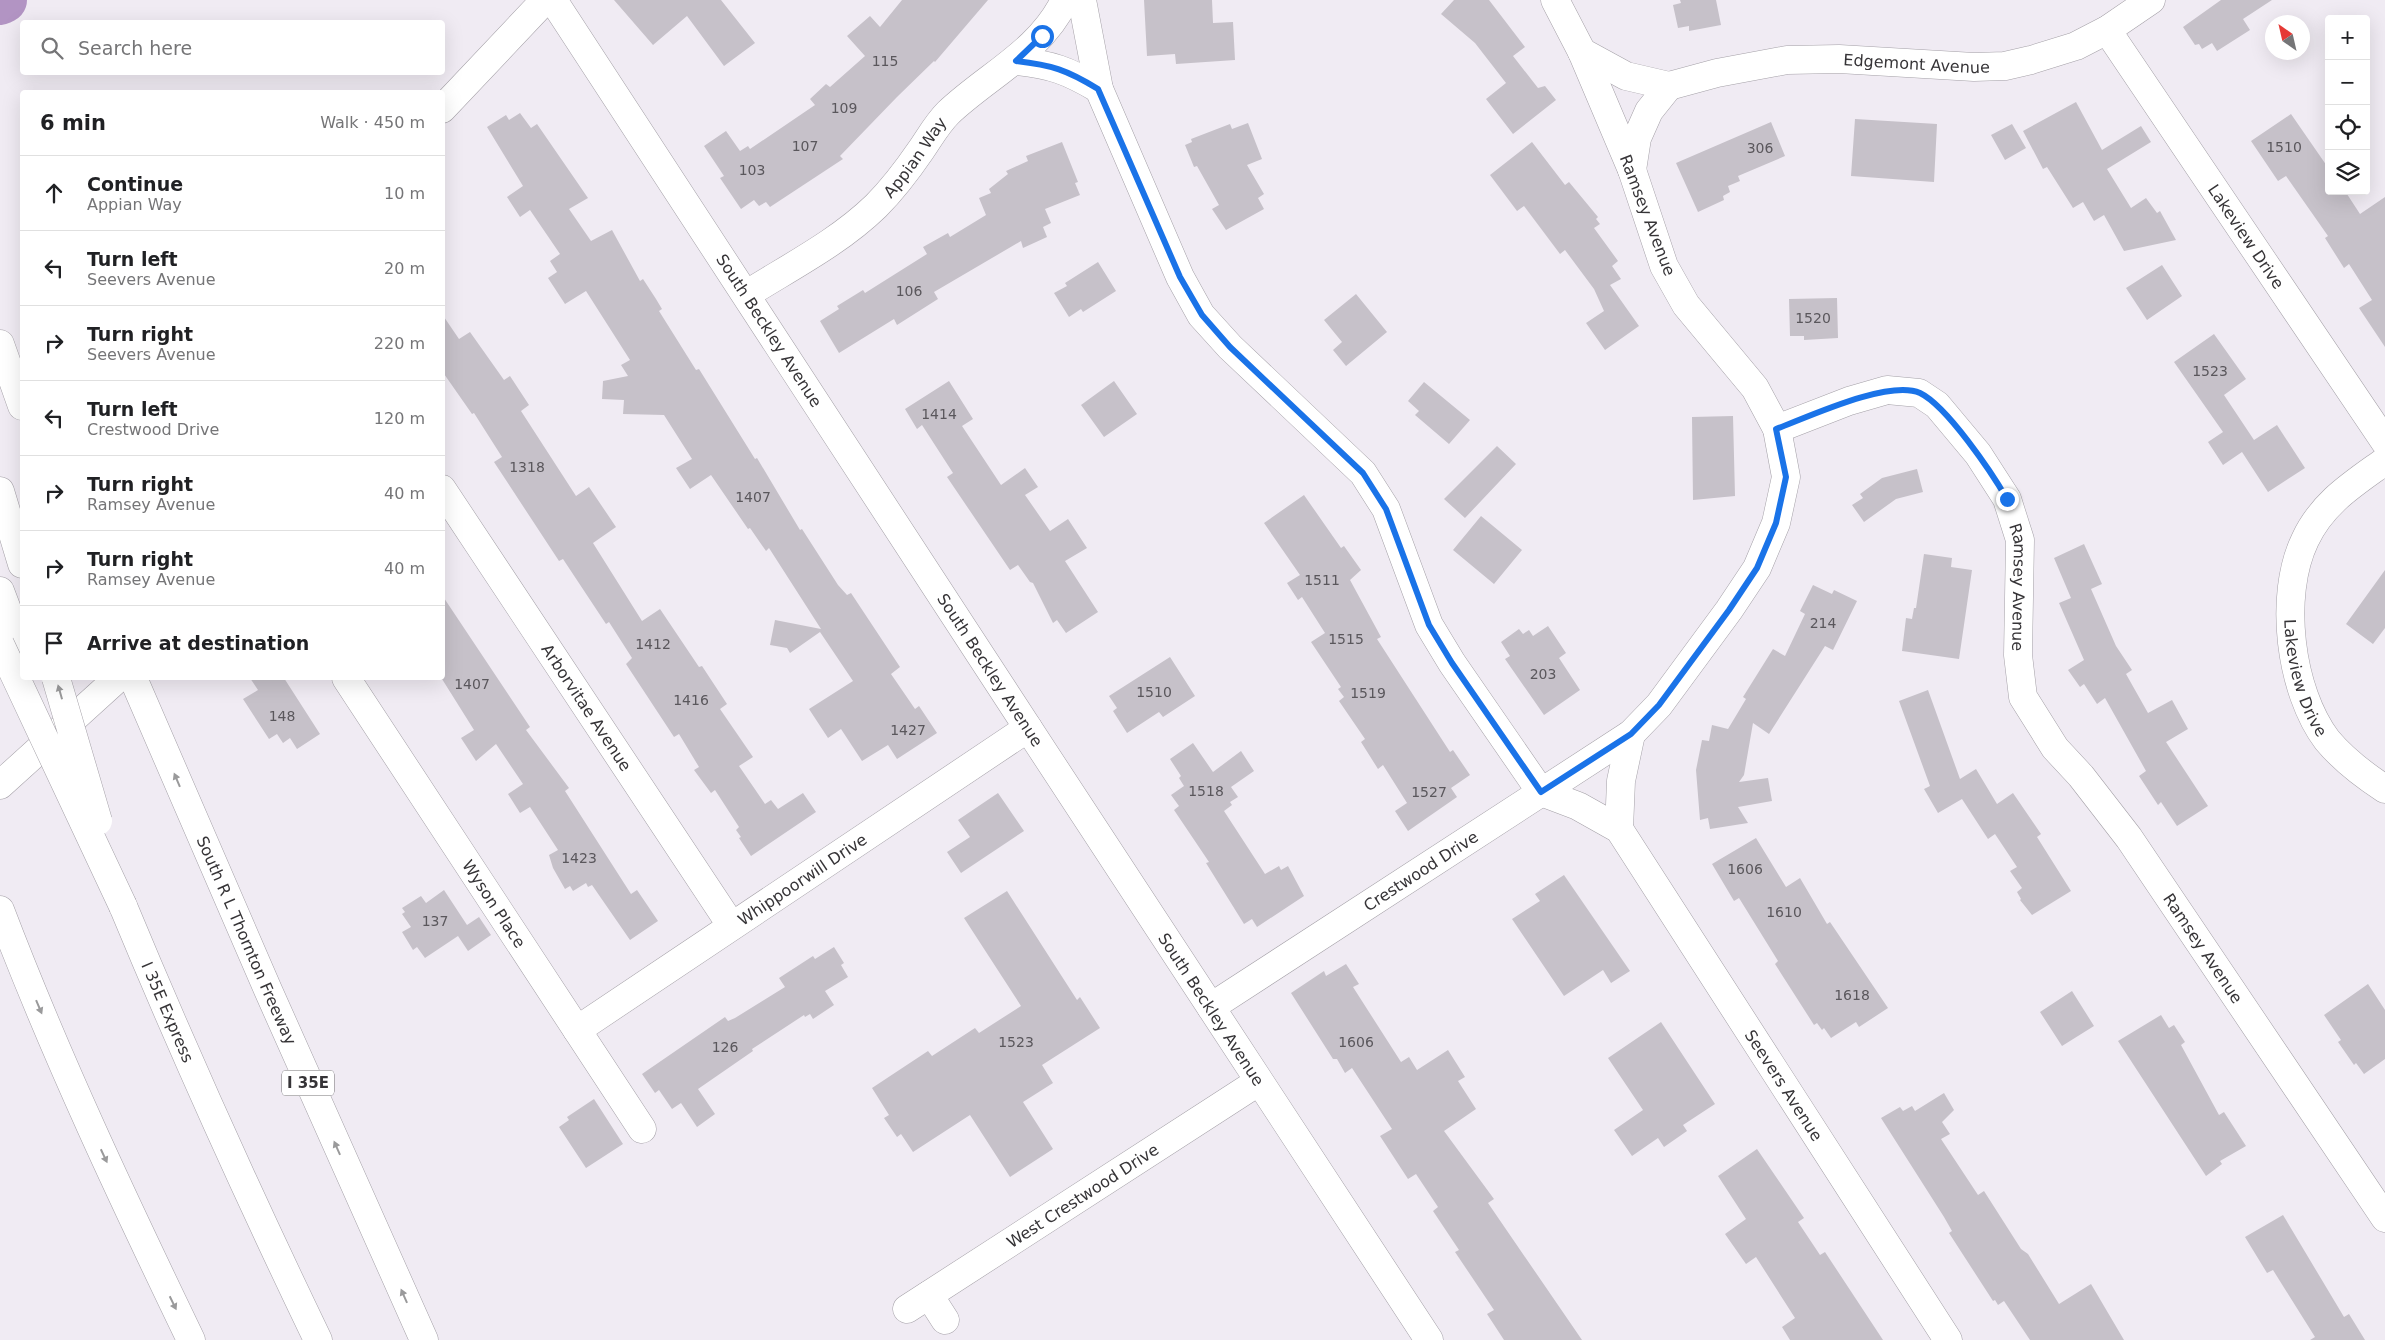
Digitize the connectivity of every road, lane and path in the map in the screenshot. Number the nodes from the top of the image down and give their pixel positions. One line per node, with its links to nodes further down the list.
1 (545, 0): 12 (main road)
2 (553, 0): 14 (main road, South Beckley Avenue)
3 (1065, 0): 9 (main road, Appian Way)
4 (1082, 0): 11 (main road)
5 (1555, 0): 8 (main road, Ramsey Avenue)
6 (2152, 0): 7 (main road, Edgemont Avenue)
7 (2107, 30): 10 (main road, Edgemont Avenue); 18 (main road, Lakeview Drive)
8 (1582, 52): 10 (main road, Edgemont Avenue); 13 (main road, Ramsey Avenue)
9 (1016, 61): 11 (main road); 14 (main road, Appian Way)
10 (1669, 86): 13 (main road)
11 (1098, 89): 35 (main road)
12 (445, 106)
13 (1632, 170): 17 (main road, Ramsey Avenue)
14 (747, 294): 31 (main road, South Beckley Avenue)
15 (0, 344): 16 (main road)
16 (20, 400)
17 (1776, 429): 32 (main road, Crestwood Drive); 44 (main road, Ramsey Avenue)
18 (2385, 442)
19 (2385, 461): 34 (main road, Lakeview Drive)
20 (0, 491): 22 (main road)
21 (445, 494): 39 (main road, Arborvitae Avenue)
22 (20, 557)
23 (0, 591): 25 (main road)
24 (0, 644): 37 (main road, bridge)
25 (20, 644)
26 (35, 680): 37 (main road, I 35E Express, bridge)
27 (57, 680): 37 (main road, one-way to 27, bridge)
28 (116, 680): 33 (main road)
29 (134, 680): 48 (main road, South R L Thornton Freeway / I 35E, one-way to 29)
30 (347, 680): 41 (main road, Wyson Place)
31 (1028, 728): 39 (main road, Whippoorwill Drive); 40 (main road, South Beckley Avenue)
32 (1631, 734): 35 (main road, Crestwood Drive); 36 (main road)
33 (0, 785)
34 (2385, 789)
35 (1541, 792): 36 (main road, Seevers Avenue); 40 (main road, Crestwood Drive)
36 (1619, 829): 50 (main road, Seevers Avenue)
37 (123, 906): 47 (main road, I 35E Express)
38 (0, 910): 46 (main road, one-way to 46)
39 (732, 925): 41 (main road, Whippoorwill Drive)
40 (1211, 1007): 42 (main road, South Beckley Avenue)
41 (577, 1030): 43 (main road, Wyson Place)
42 (1258, 1082): 45 (main road, West Crestwood Drive); 49 (main road, South Beckley Avenue)
43 (642, 1129)
44 (2385, 1218)
45 (945, 1320)
46 (191, 1340)
47 (318, 1340)
48 (424, 1340)
49 (1429, 1340)
50 (1948, 1340)

